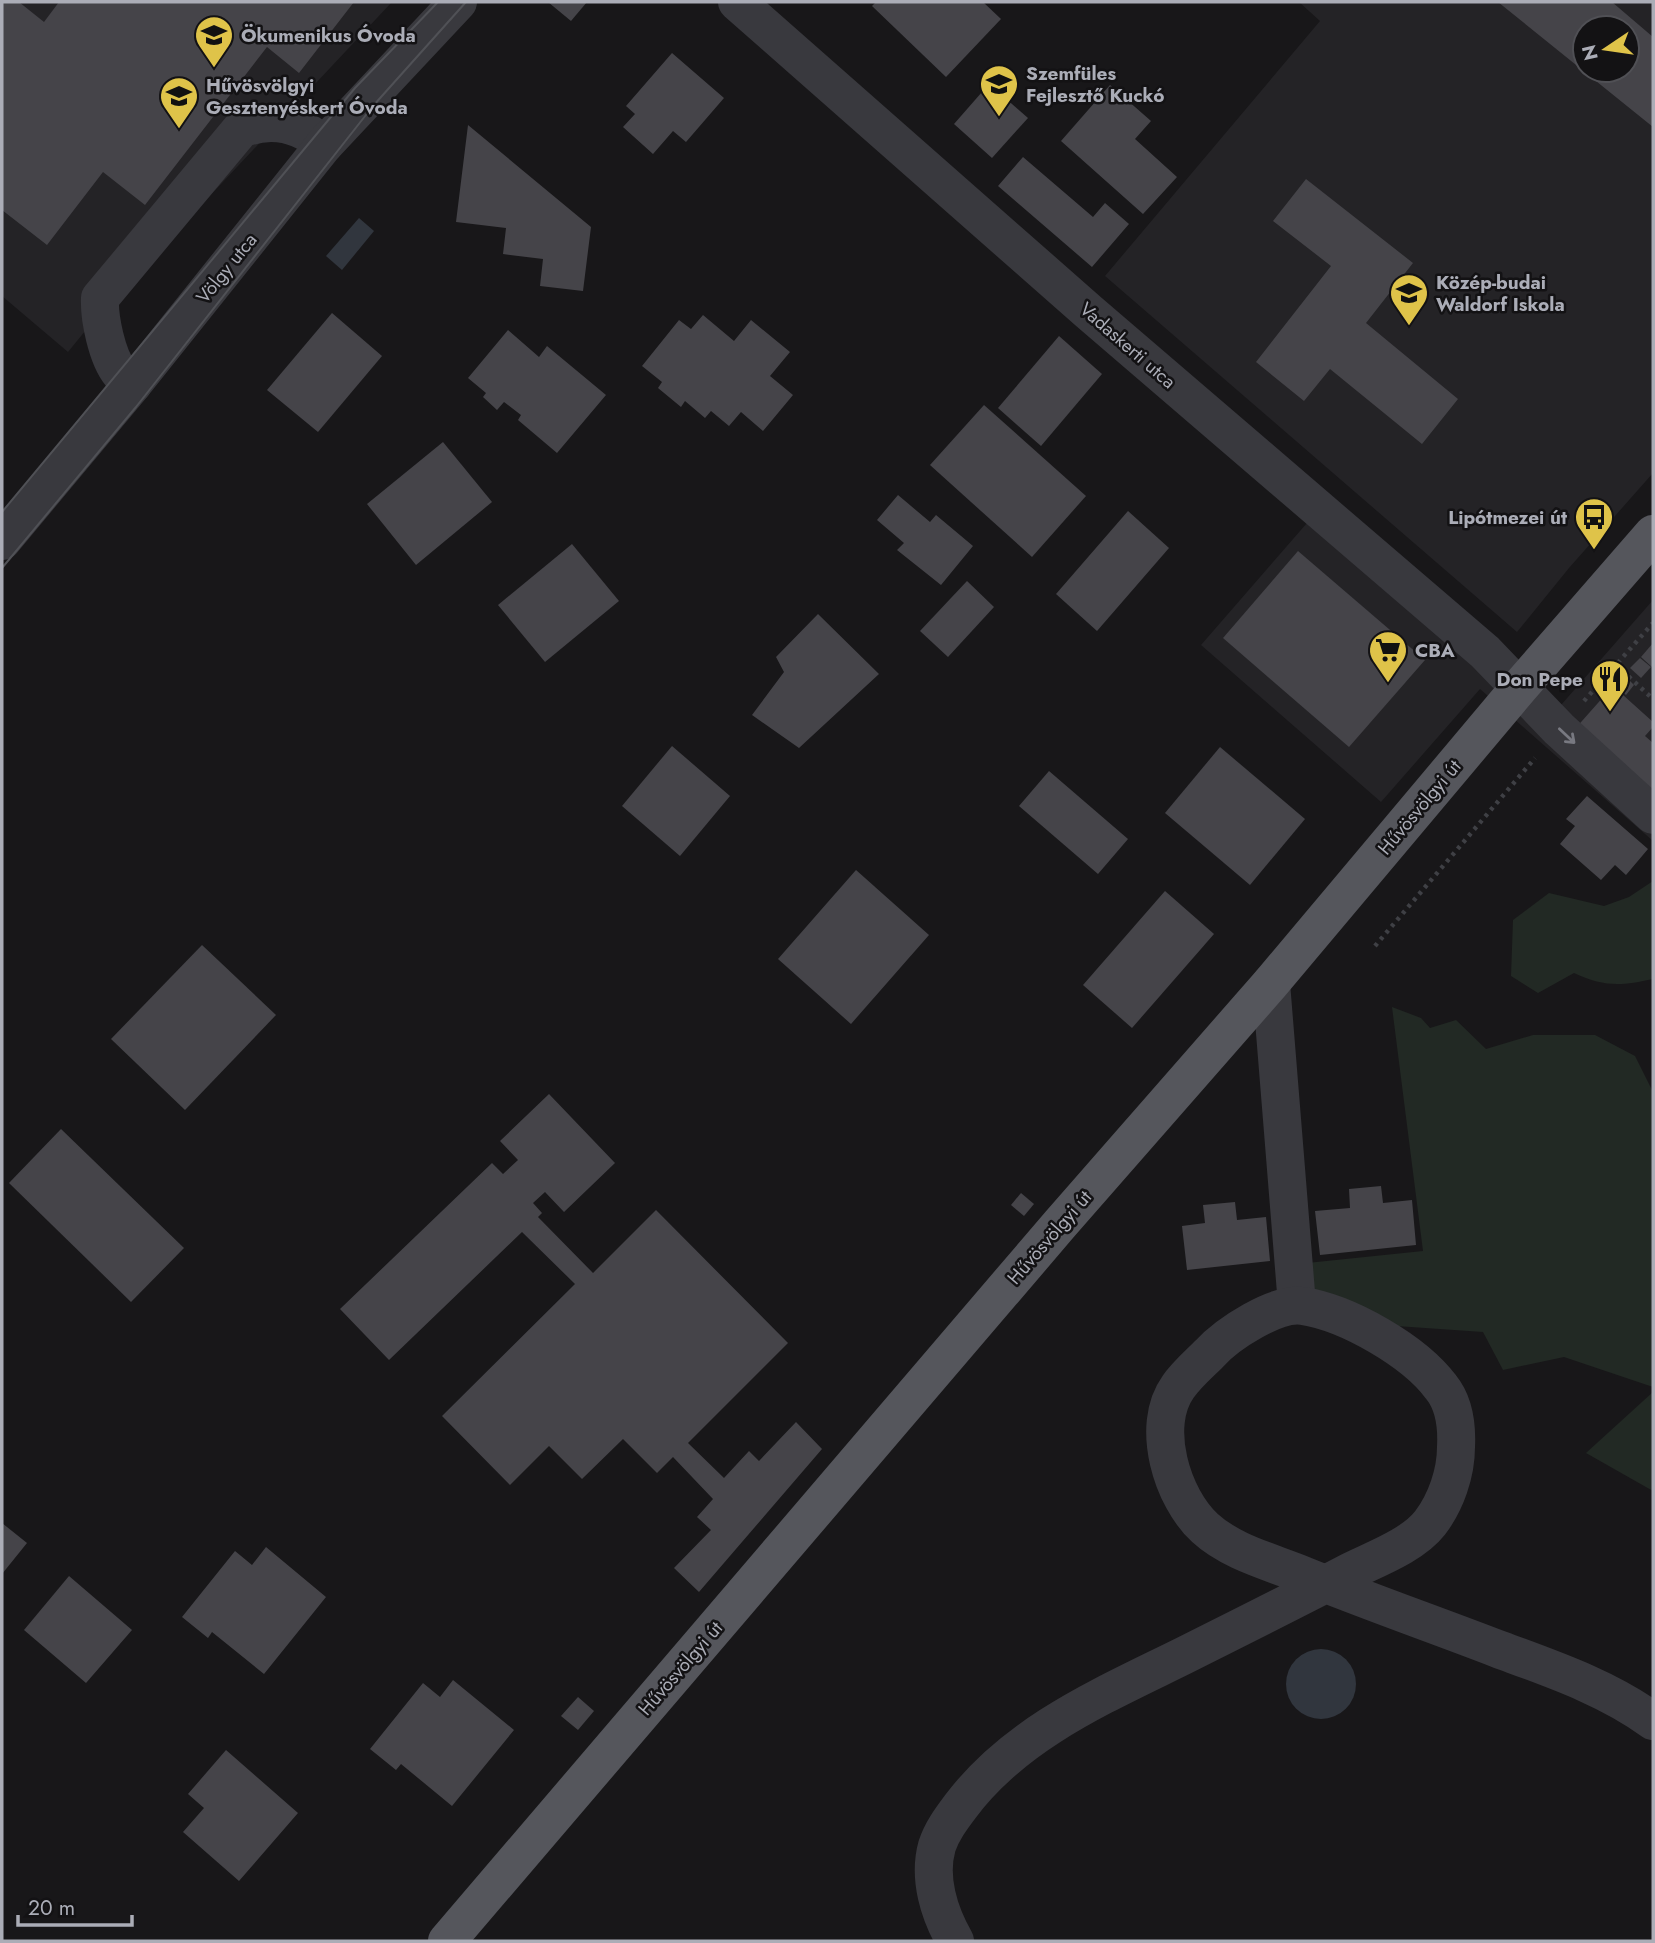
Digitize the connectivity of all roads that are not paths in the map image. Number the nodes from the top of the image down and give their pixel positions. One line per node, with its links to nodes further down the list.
1 (458, 2): 3 (street, Völgy utca)
2 (737, 2): 7 (street, Vadaskerti utca)
3 (324, 145): 4 (street, Völgy utca); 4 (street)
4 (133, 384): 6 (street, Völgy utca)
5 (1653, 534): 7 (main road, Hűvösvölgyi út)
6 (2, 541)
7 (1520, 688): 8 (street, one-way to 8); 9 (main road, Hűvösvölgyi út)
8 (1653, 815)
9 (1271, 983): 10 (street); 13 (main road, Hűvösvölgyi út)
10 (1297, 1305): 11 (street); 11 (street)
11 (1325, 1584): 12 (street); 14 (street)
12 (1653, 1721)
13 (447, 1941)
14 (955, 1941)

